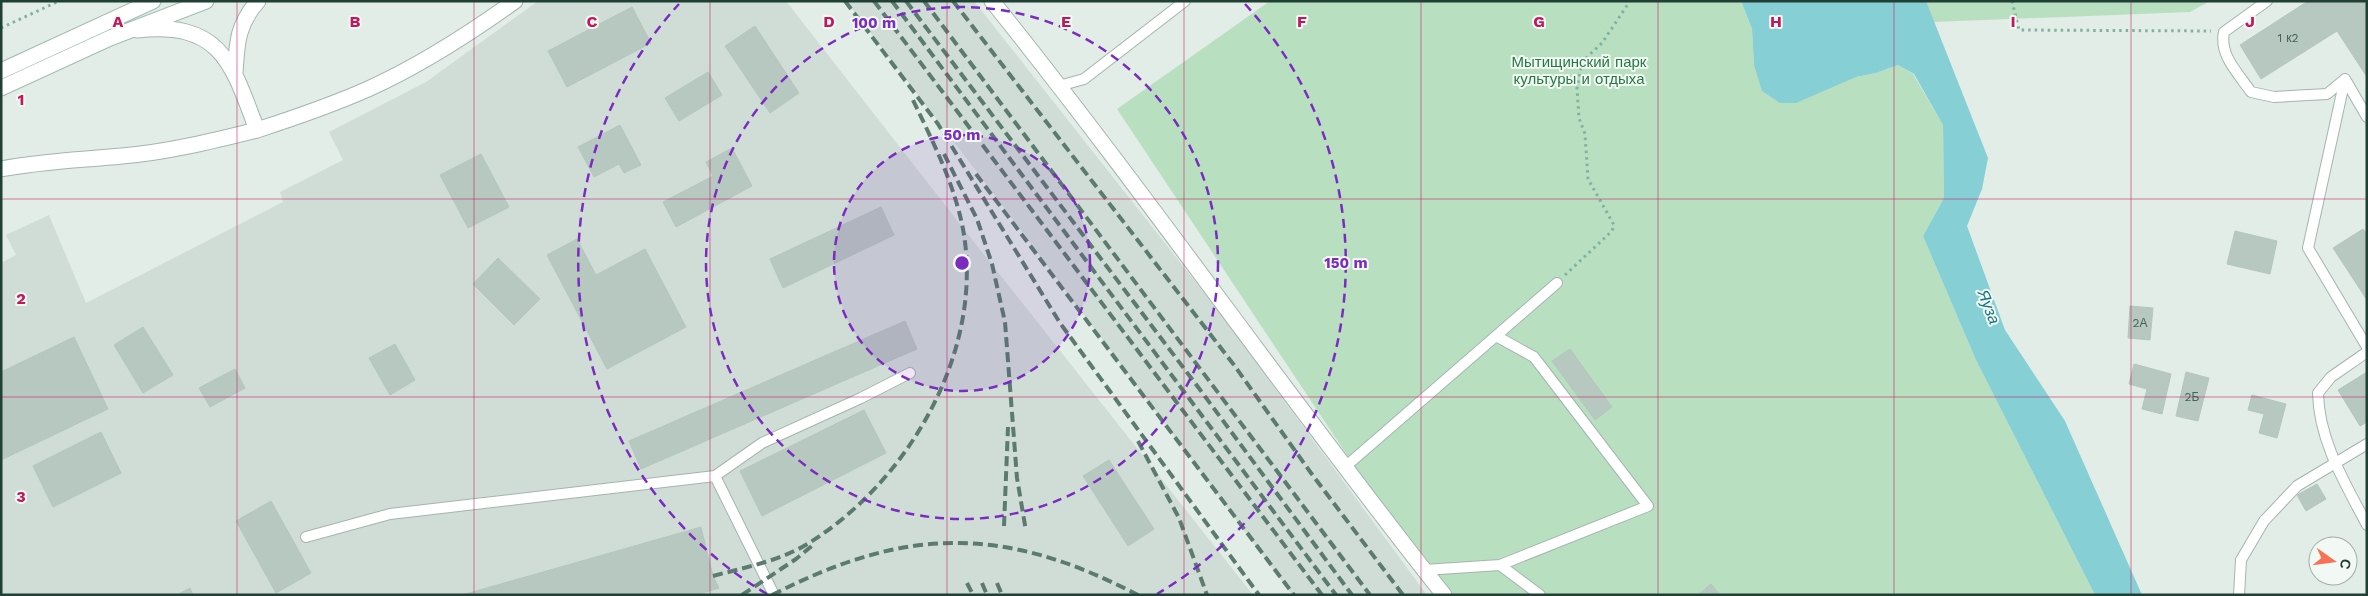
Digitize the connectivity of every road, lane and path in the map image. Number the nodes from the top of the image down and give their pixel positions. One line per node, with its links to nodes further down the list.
1 (58, 1): 13 (path)
2 (139, 1): 12 (street)
3 (153, 1): 12 (street)
4 (206, 1): 14 (street)
5 (258, 1): 17 (street)
6 (514, 1): 22 (street)
7 (992, 1): 19 (street)
8 (1185, 1): 19 (lane)
9 (1630, 1): 24 (path)
10 (2012, 1): 15 (path)
11 (2267, 1): 15 (lane)
12 (126, 14): 16 (street)
13 (1, 28)
14 (128, 31): 17 (street); 20 (street)
15 (2224, 32): 18 (lane)
16 (1, 71)
17 (236, 73): 22 (street)
18 (2345, 79): 21 (lane); 26 (lane)
19 (1060, 86): 31 (street)
20 (1, 88)
21 (2367, 117)
22 (257, 130): 23 (street)
23 (8, 168)
24 (1557, 283): 25 (lane)
25 (1496, 336): 31 (lane); 35 (lane)
26 (2367, 347)
27 (2367, 352): 30 (lane)
28 (910, 372): 32 (lane)
29 (2367, 444): 30 (lane)
30 (2335, 464): 33 (lane); 40 (lane)
31 (1345, 467): 36 (street)
32 (715, 476): 34 (lane); 37 (lane)
33 (2367, 525)
34 (306, 537)
35 (1500, 565): 36 (lane); 39 (lane)
36 (1424, 570): 38 (street)
37 (774, 595)
38 (1444, 595)
39 (1540, 595)
40 (2239, 595)

